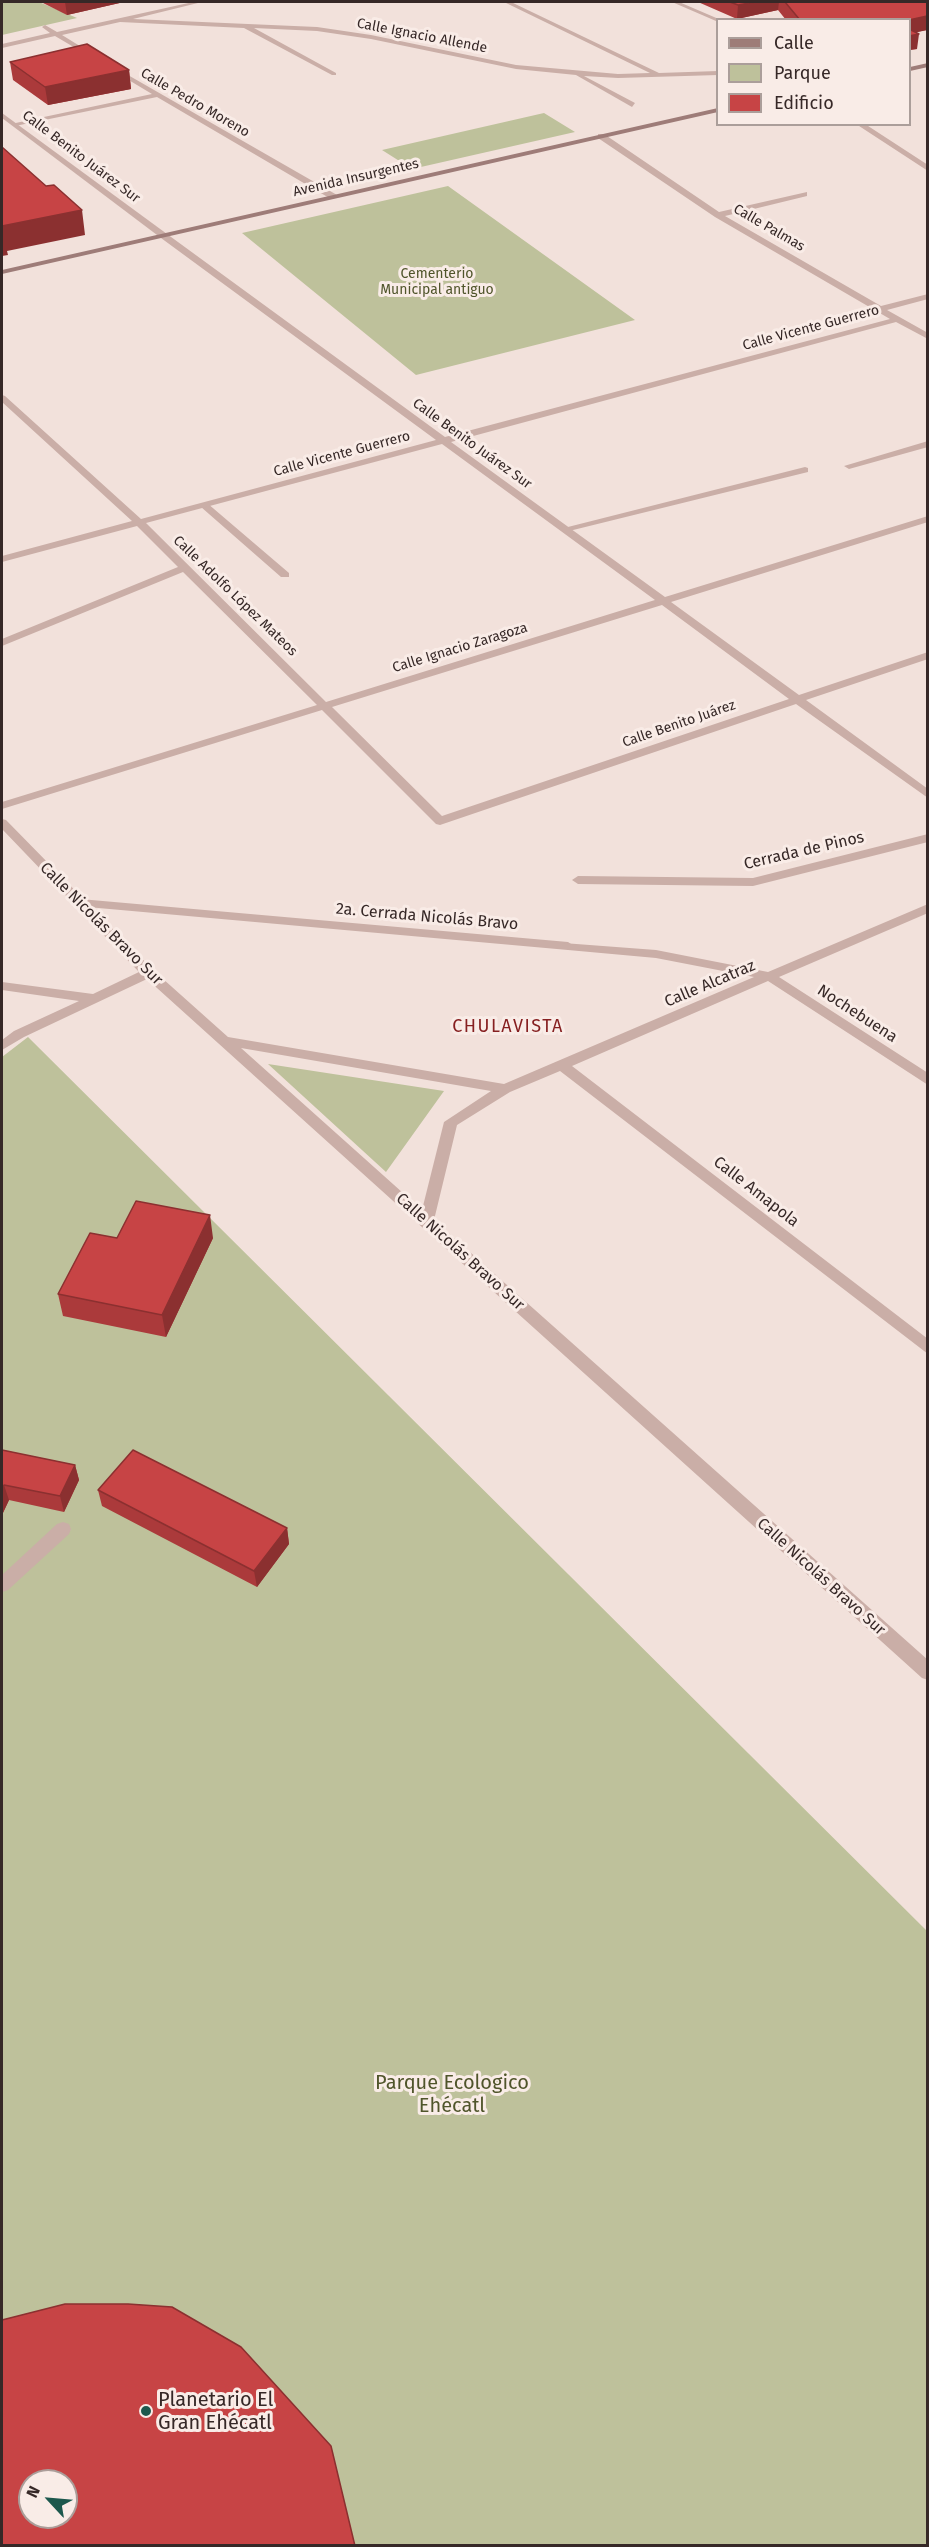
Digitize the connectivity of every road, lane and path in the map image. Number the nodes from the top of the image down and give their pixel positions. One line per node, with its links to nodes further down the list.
1 (199, 2): 4 (street)
2 (507, 2): 17 (street)
3 (675, 2): 5 (street)
4 (121, 20): 7 (street, Calle Ignacio Allende); 10 (street)
5 (716, 20)
6 (55, 25): 8 (street)
7 (241, 25): 14 (street, Calle Ignacio Allende); 16 (street)
8 (45, 27): 9 (street); 10 (street, Calle Pedro Moreno)
9 (34, 29)
10 (57, 34): 11 (street); 18 (street, Calle Pedro Moreno)
11 (2, 46)
12 (927, 65): 13 (main road)
13 (911, 69)
14 (573, 73): 17 (street, Calle Ignacio Allende); 19 (street)
15 (716, 73): 17 (street, Calle Ignacio Allende)
16 (334, 74)
17 (661, 76)
18 (156, 95): 22 (street); 27 (street, Calle Pedro Moreno)
19 (632, 105)
20 (716, 110): 24 (main road, Avenida Insurgentes)
21 (2, 115): 22 (street, Calle Benito Juárez Sur)
22 (15, 124): 29 (street, Calle Benito Juárez Sur)
23 (862, 126): 25 (street)
24 (601, 136): 27 (main road, Avenida Insurgentes); 28 (street, Calle Palmas)
25 (927, 169)
26 (804, 194): 28 (street)
27 (334, 197): 29 (main road, Avenida Insurgentes)
28 (718, 214): 32 (street, Calle Palmas)
29 (164, 236): 30 (main road, Avenida Insurgentes); 36 (street, Calle Benito Juárez Sur)
30 (2, 272)
31 (927, 296): 32 (street, Calle Vicente Guerrero)
32 (881, 309): 33 (street, Calle Palmas)
33 (898, 319): 34 (street, Calle Palmas); 36 (street, Calle Vicente Guerrero)
34 (927, 337)
35 (2, 399): 42 (street, Calle Adolfo López Mateos)
36 (445, 440): 40 (street, Calle Vicente Guerrero); 43 (street, Calle Benito Juárez Sur)
37 (927, 444): 38 (street)
38 (849, 466)
39 (805, 470): 43 (street)
40 (204, 505): 42 (street, Calle Vicente Guerrero); 46 (street)
41 (927, 519): 47 (street, Calle Ignacio Zaragoza)
42 (139, 522): 44 (street, Calle Vicente Guerrero); 45 (street, Calle Adolfo López Mateos)
43 (566, 529): 47 (street, Calle Benito Juárez Sur)
44 (2, 559)
45 (184, 568): 48 (street); 51 (street, Calle Adolfo López Mateos)
46 (285, 575)
47 (664, 601): 50 (street, Calle Benito Juárez Sur); 51 (street, Calle Ignacio Zaragoza)
48 (2, 643)
49 (927, 655): 50 (street, Calle Benito Juárez)
50 (798, 699): 52 (street, Calle Benito Juárez Sur); 54 (street, Calle Benito Juárez)
51 (326, 706): 53 (street, Calle Ignacio Zaragoza); 54 (street, Calle Adolfo López Mateos)
52 (927, 795)
53 (2, 806)
54 (440, 821)
55 (2, 823): 58 (street, Calle Nicolás Bravo Sur)
56 (927, 838): 57 (street, Cerrada de Pinos)
57 (578, 880)
58 (80, 903): 60 (street, Calle Nicolás Bravo Sur); 61 (street, 2a. Cerrada Nicolás Bravo)
59 (927, 908): 61 (street, Calle Alcatraz)
60 (148, 973): 63 (street); 64 (street, Calle Nicolás Bravo Sur)
61 (769, 976): 66 (street, Calle Alcatraz); 67 (street, Nochebuena)
62 (2, 986): 63 (street)
63 (92, 998): 65 (street)
64 (224, 1041): 68 (street); 69 (street, Calle Nicolás Bravo Sur)
65 (2, 1046)
66 (561, 1065): 68 (street, Calle Alcatraz); 70 (street, Calle Amapola)
67 (927, 1080)
68 (505, 1089): 69 (street, Calle Alcatraz)
69 (426, 1222): 73 (street, Calle Nicolás Bravo Sur)
70 (927, 1348)
71 (63, 1530): 72 (street)
72 (2, 1585)
73 (927, 1672)

